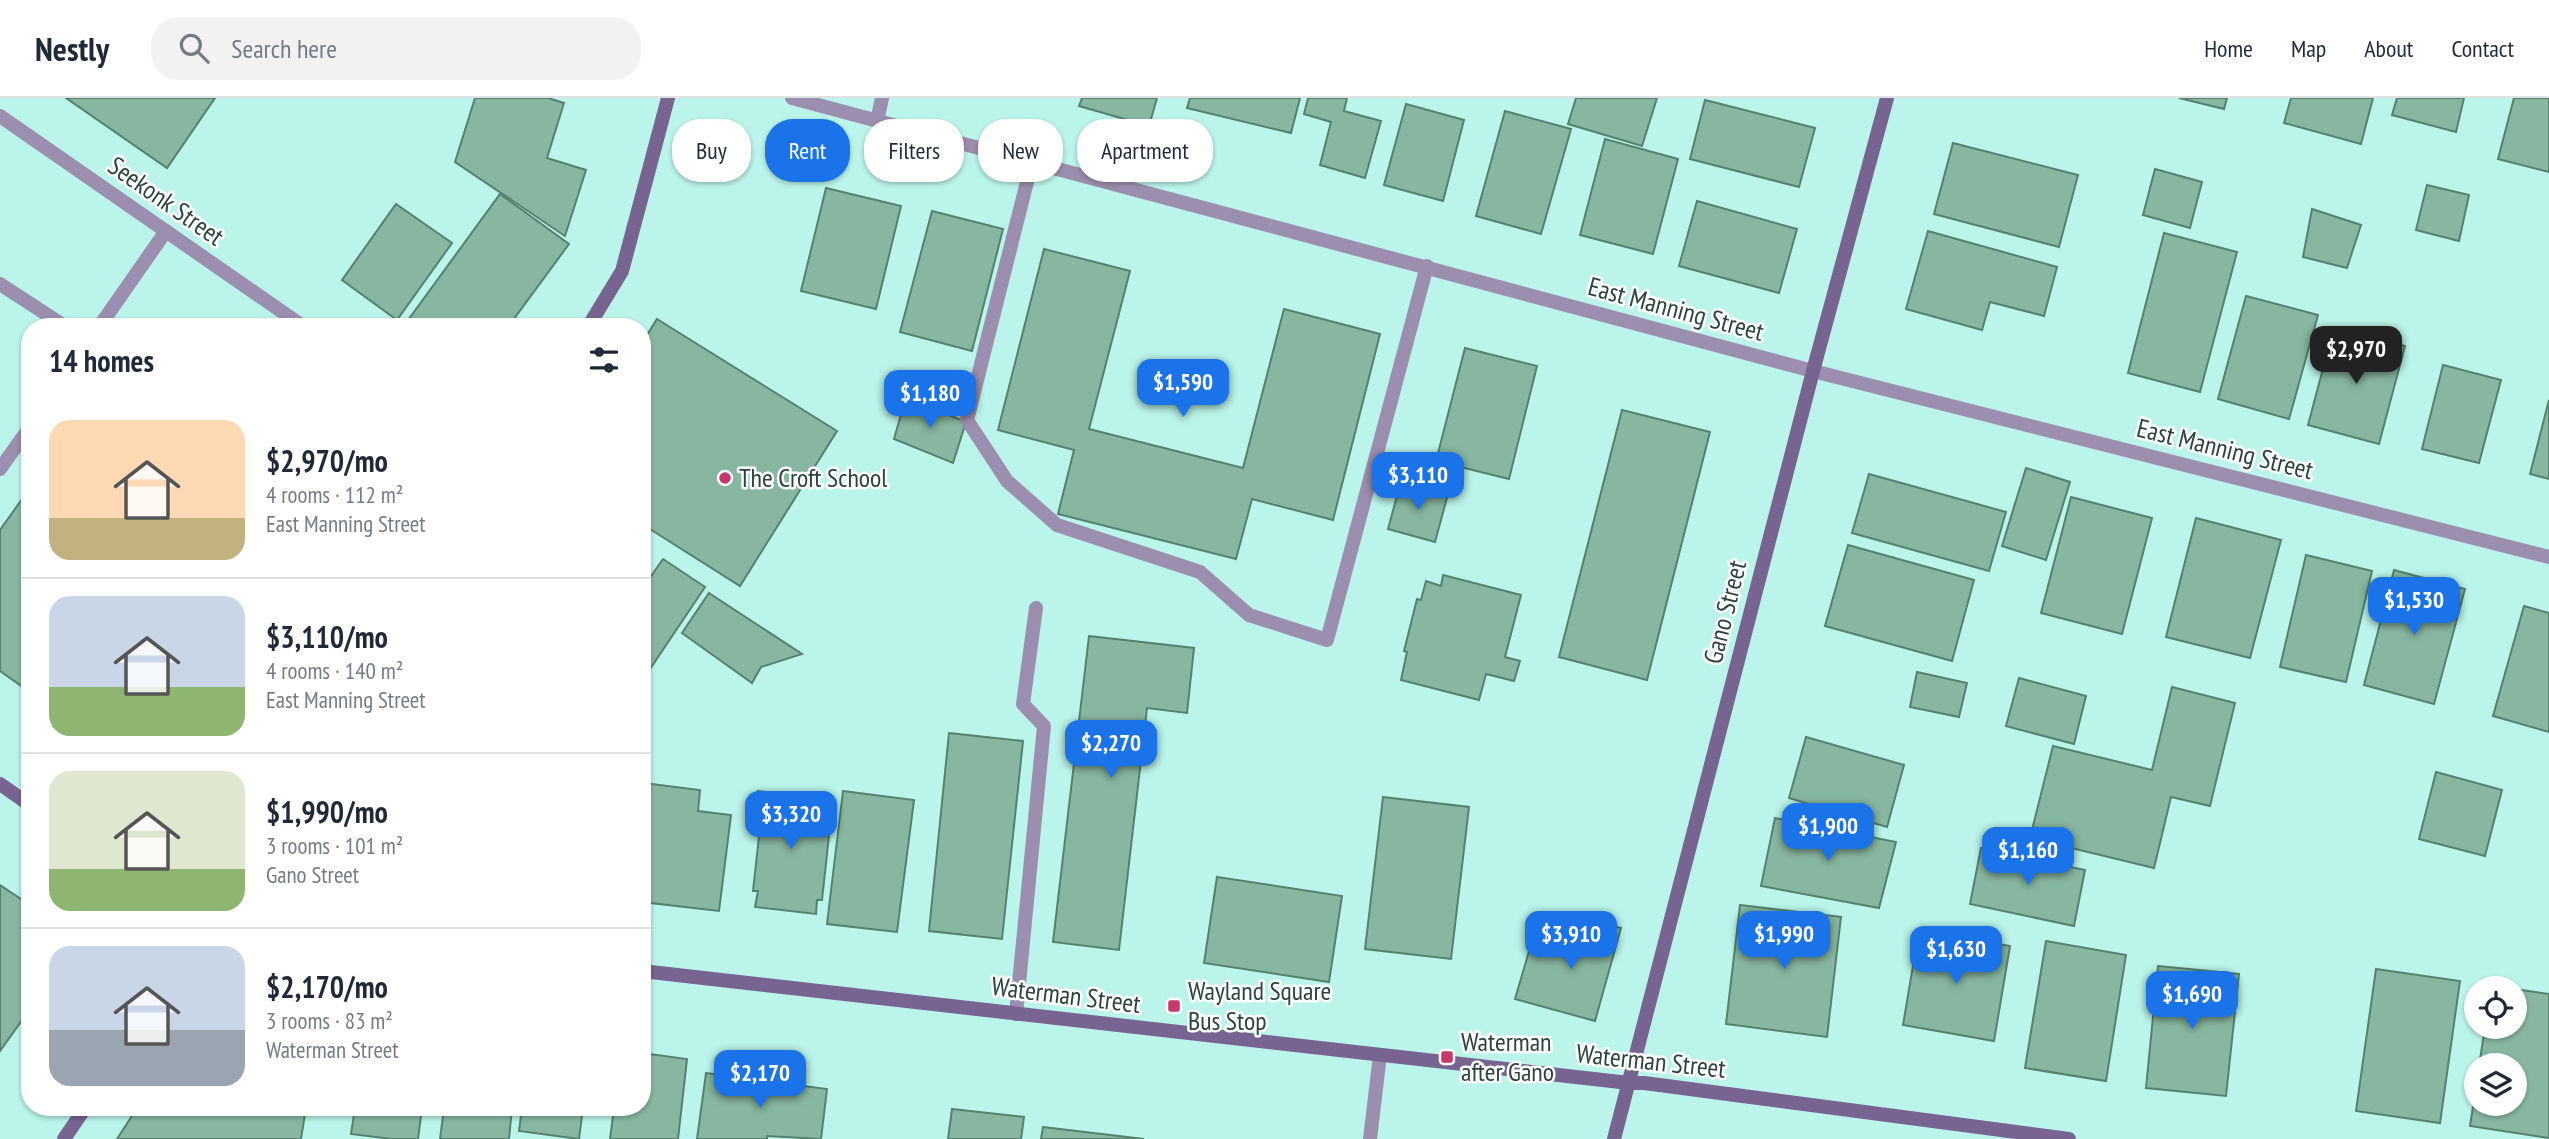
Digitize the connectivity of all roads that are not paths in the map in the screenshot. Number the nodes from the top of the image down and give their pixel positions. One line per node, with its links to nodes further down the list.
1 (668, 98): 16 (main road)
2 (792, 98): 6 (street, East Manning Street)
3 (882, 98): 7 (street)
4 (1887, 98): 17 (main road, Gano Street)
5 (0, 116): 10 (street, Seekonk Street)
6 (870, 119)
7 (877, 119)
8 (1063, 170): 11 (street, East Manning Street)
9 (1027, 182): 11 (street)
10 (166, 231): 14 (street); 15 (street, Seekonk Street)
11 (1427, 266): 17 (street, East Manning Street)
12 (0, 284): 13 (street)
13 (52, 318)
14 (106, 318)
15 (291, 318)
16 (593, 318)
17 (1813, 371): 20 (street, East Manning Street); 27 (main road, Gano Street)
18 (21, 440): 19 (street)
19 (0, 469)
20 (2549, 557)
21 (1035, 608): 25 (street)
22 (0, 784): 23 (main road)
23 (21, 799)
24 (651, 972): 25 (main road, Waterman Street)
25 (1016, 1014): 26 (main road, Waterman Street)
26 (1380, 1055): 27 (main road, Waterman Street); 30 (street)
27 (1629, 1083): 31 (main road, Gano Street); 32 (main road, Waterman Street)
28 (80, 1116): 29 (main road)
29 (64, 1139)
30 (1370, 1139)
31 (1614, 1139)
32 (2068, 1139)

